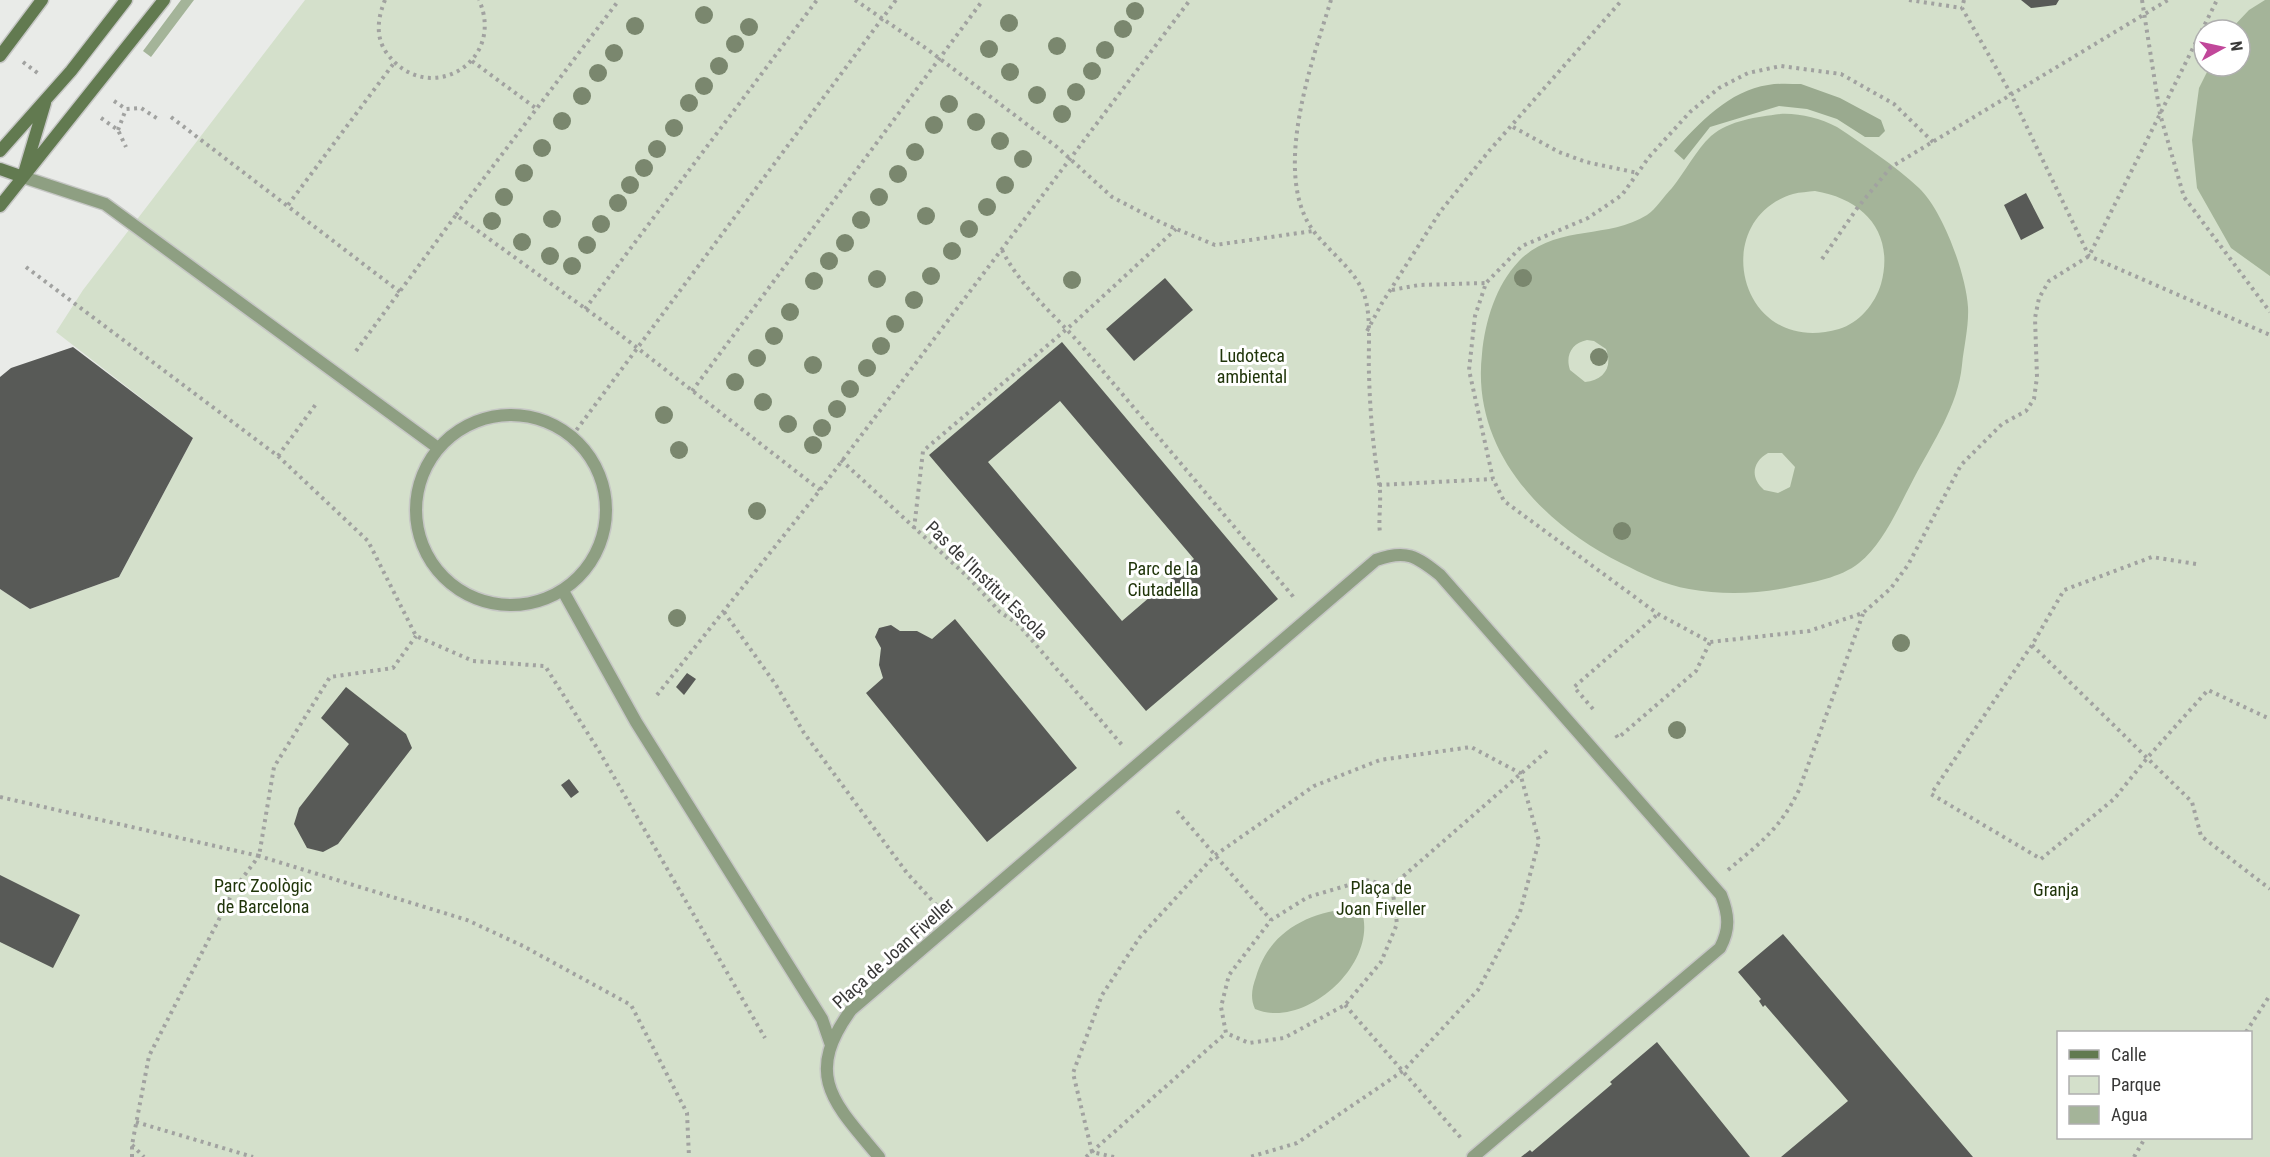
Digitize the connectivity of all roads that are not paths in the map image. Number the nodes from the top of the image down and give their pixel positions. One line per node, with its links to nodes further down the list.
1 (42, 0): 4 (street)
2 (126, 0): 5 (street)
3 (164, 0): 8 (street)
4 (0, 56)
5 (46, 100): 6 (street); 8 (street)
6 (0, 151)
7 (0, 169): 8 (street)
8 (23, 177): 9 (street); 10 (street)
9 (0, 206)
10 (438, 448): 11 (street); 11 (street)
11 (563, 591): 12 (street)
12 (831, 1044): 13 (street, Plaça de Joan Fiveller); 14 (street, Plaça de Joan Fiveller)
13 (1474, 1156)
14 (879, 1157)

